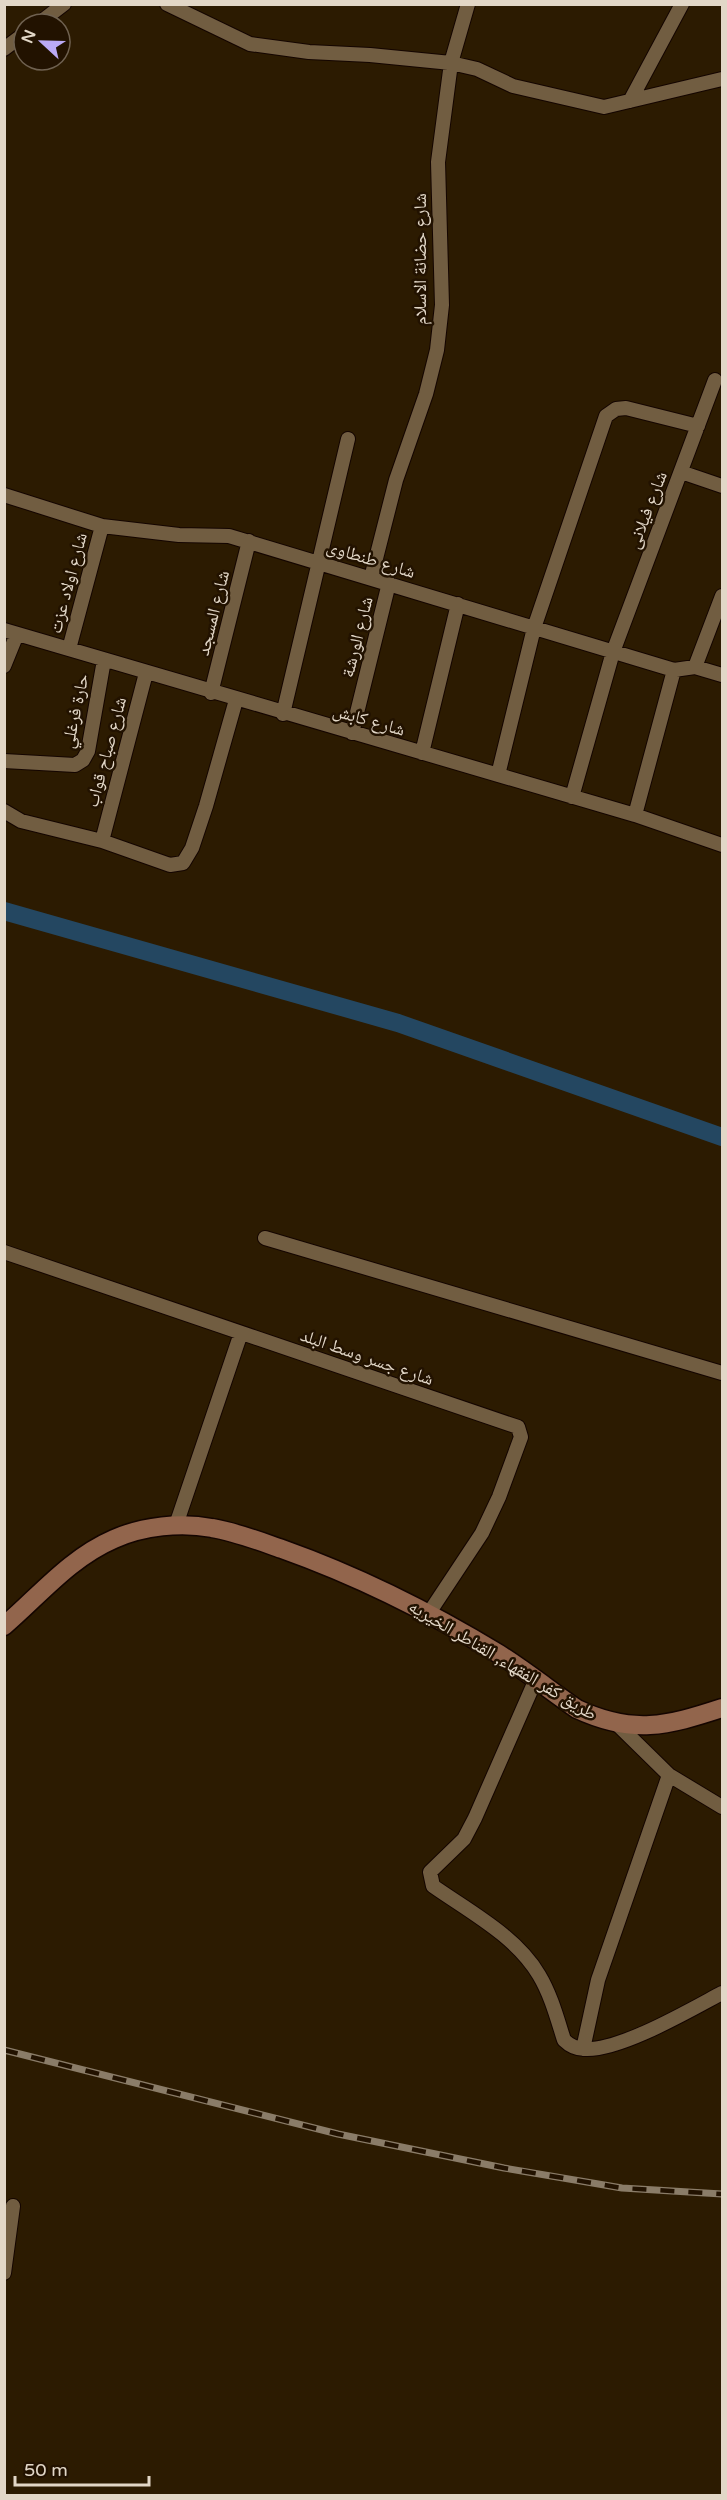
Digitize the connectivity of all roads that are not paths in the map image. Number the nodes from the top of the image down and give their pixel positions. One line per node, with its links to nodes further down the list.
1 (167, 4): 4 (street)
2 (468, 4): 4 (street, شارع حضانة الاسلام)
3 (682, 4): 6 (street)
4 (451, 63): 6 (street); 16 (street, شارع حضانة الاسلام)
5 (723, 79): 6 (street)
6 (630, 101)
7 (715, 380): 8 (street, شارع فيلانى)
8 (698, 426): 10 (street, شارع فيلانى); 20 (street)
9 (348, 439): 15 (street)
10 (681, 472): 11 (street); 23 (street, شارع فيلانى)
11 (723, 486)
12 (5, 498): 13 (street, شارع طنطاوى)
13 (102, 526): 14 (street, شارع طنطاوى); 22 (street, شارع اولاد عزت)
14 (249, 541): 15 (street, شارع طنطاوى); 30 (street, شارع المسجد)
15 (320, 562): 16 (street, شارع طنطاوى); 32 (street)
16 (372, 578): 17 (street, شارع طنطاوى)
17 (389, 583): 19 (street, شارع طنطاوى); 33 (street, شارع الورشة)
18 (723, 596): 26 (street)
19 (458, 604): 20 (street, شارع طنطاوى); 34 (street)
20 (534, 628): 23 (street, شارع طنطاوى); 36 (street)
21 (11, 632): 22 (street, شارع كابش); 25 (street)
22 (69, 649): 24 (street, شارع كابش)
23 (613, 652): 27 (street, شارع طنطاوى); 37 (street, شارع فيلانى)
24 (104, 660): 28 (street, شارع كابش); 35 (street, حارة فرغلي)
25 (4, 666)
26 (694, 667): 27 (street, شارع طنطاوى); 29 (street, شارع طنطاوى)
27 (674, 670): 39 (street)
28 (146, 673): 30 (street, شارع كابش); 40 (street, شارع صباح قواب)
29 (723, 675)
30 (212, 693): 31 (street, شارع كابش)
31 (236, 700): 32 (street, شارع كابش); 40 (street)
32 (283, 714): 33 (street, شارع كابش)
33 (352, 734): 34 (street, شارع كابش)
34 (422, 753): 36 (street, شارع كابش)
35 (4, 761)
36 (498, 775): 37 (street, شارع كابش)
37 (572, 797): 39 (street, شارع كابش)
38 (4, 811): 40 (street)
39 (635, 815): 41 (street, شارع كابش)
40 (102, 841)
41 (721, 841)
42 (265, 1238): 45 (street)
43 (4, 1252): 44 (street, شارع جسر وسط البلد)
44 (241, 1333): 46 (street); 47 (street, شارع جسر وسط البلد)
45 (723, 1374)
46 (176, 1525): 47 (street, طريق كفر الفقهاء, القناطر الخيريه); 48 (street, طريق كفر الفقهاء, القناطر الخيريه)
47 (429, 1614): 49 (street, طريق كفر الفقهاء, القناطر الخيريه)
48 (4, 1626)
49 (536, 1679): 51 (street, طريق كفر الفقهاء, القناطر الخيريه); 55 (street)
50 (723, 1708): 51 (street, طريق كفر الفقهاء, القناطر الخيريه)
51 (617, 1724): 52 (street)
52 (669, 1775): 53 (street); 55 (street)
53 (723, 1807)
54 (723, 1994): 55 (street)
55 (583, 2049)
56 (13, 2206): 57 (street)
57 (4, 2272)

